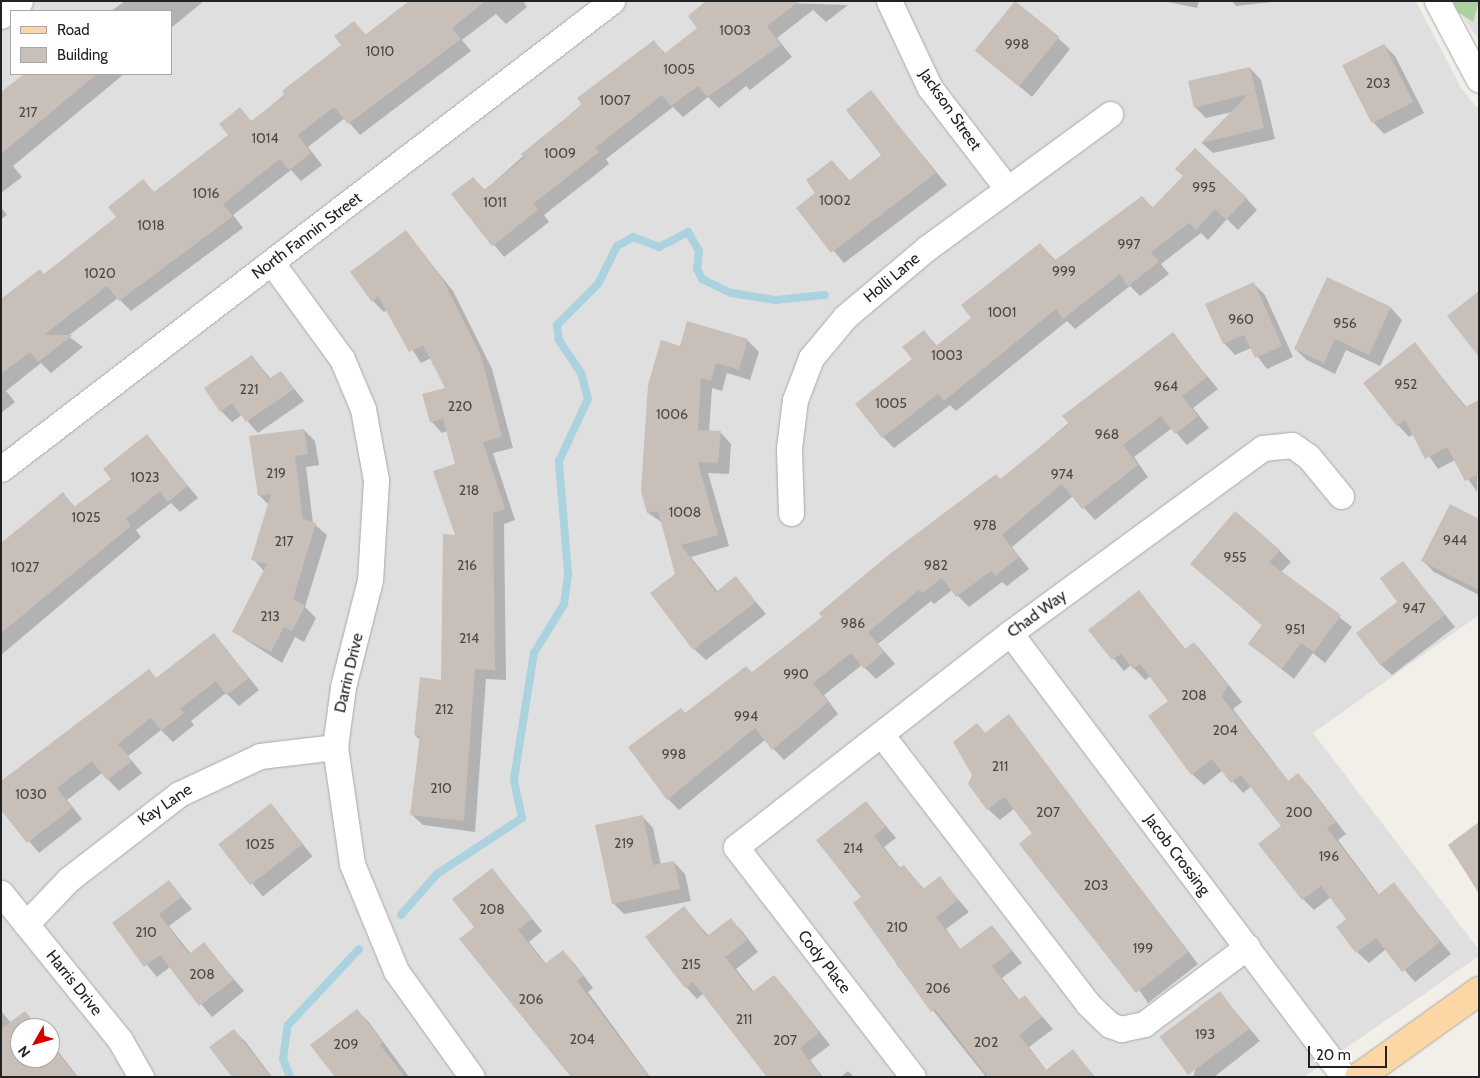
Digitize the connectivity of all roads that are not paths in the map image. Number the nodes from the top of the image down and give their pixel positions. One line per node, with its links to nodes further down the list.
1 (20, 1): 5 (street)
2 (612, 1): 9 (street, North Fannin Street)
3 (889, 1): 8 (street, Jackson Street)
4 (1436, 1): 6 (street)
5 (1, 16)
6 (1479, 80)
7 (1110, 114): 8 (street, Holli Lane)
8 (1006, 187): 12 (street, Holli Lane)
9 (272, 263): 10 (street, North Fannin Street); 15 (street, Darrin Drive)
10 (1, 469)
11 (1341, 496): 13 (street, Chad Way)
12 (791, 513)
13 (1010, 633): 14 (street, Chad Way); 19 (street, Jacob Crossing)
14 (880, 734): 16 (street, Chad Way); 19 (street)
15 (335, 747): 18 (street, Kay Lane); 22 (street, Darrin Drive)
16 (736, 847): 23 (street, Cody Place)
17 (1, 893): 18 (street, Harris Drive)
18 (26, 924): 21 (street, Harris Drive)
19 (1247, 947): 24 (street, Jacob Crossing)
20 (1479, 991): 25 (main road)
21 (141, 1077)
22 (472, 1077)
23 (913, 1077)
24 (1344, 1077)
25 (1359, 1077)

